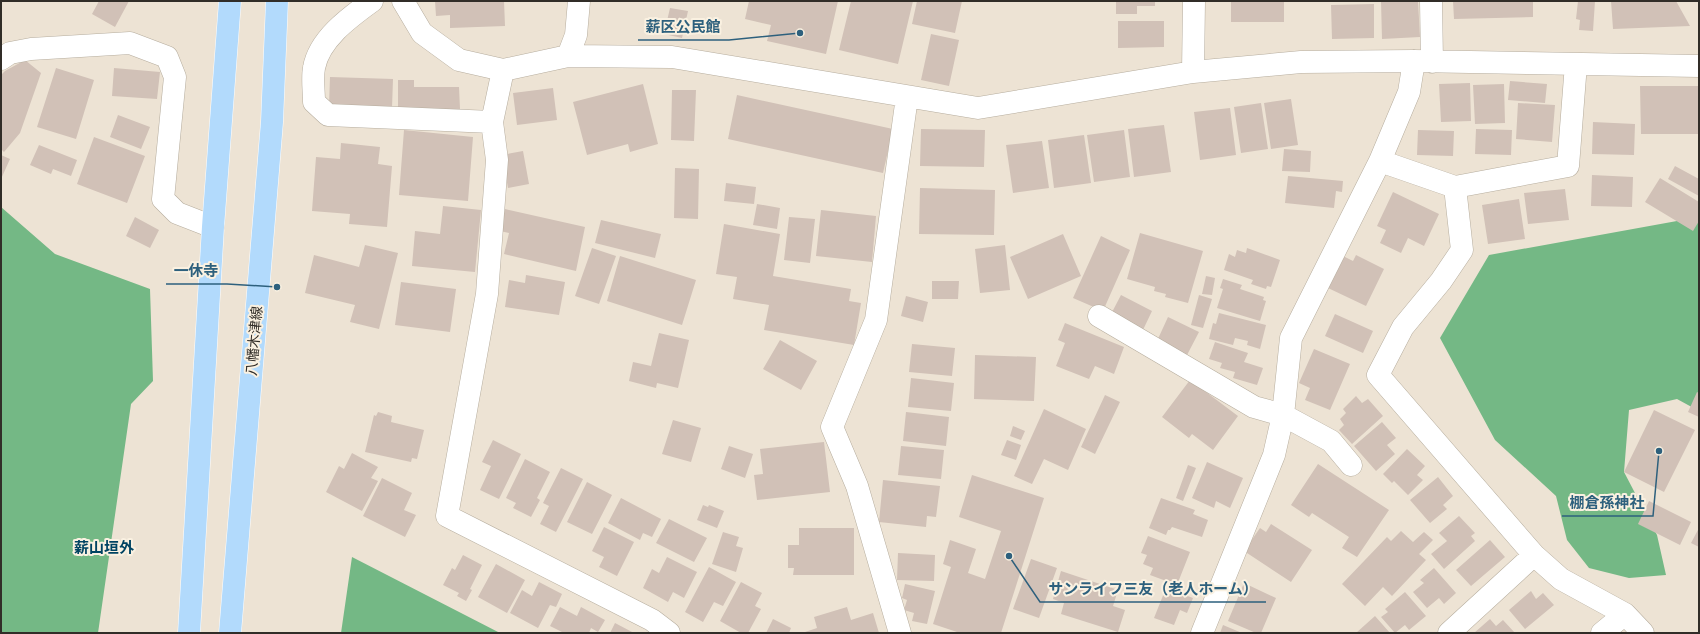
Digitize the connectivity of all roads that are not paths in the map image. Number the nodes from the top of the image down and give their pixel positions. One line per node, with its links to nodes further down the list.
1 (230, 1): 19 (main road)
2 (277, 1): 26 (main road, 八幡木津線)
3 (372, 1): 16 (street)
4 (403, 1): 13 (street)
5 (579, 1): 8 (street)
6 (1194, 1): 14 (street)
7 (1431, 1): 10 (street)
8 (568, 56): 13 (street); 15 (street)
9 (1, 59): 19 (street)
10 (1423, 61): 11 (street); 14 (street); 17 (street)
11 (1576, 64): 12 (street); 18 (street)
12 (1699, 66)
13 (503, 70): 16 (street)
14 (1193, 72): 15 (street)
15 (907, 97): 28 (street)
16 (492, 122): 27 (street)
17 (1380, 161): 18 (street); 21 (street)
18 (1455, 187): 23 (street)
19 (213, 227): 25 (main road)
20 (1099, 316): 21 (street)
21 (1283, 415): 22 (street); 29 (street)
22 (1351, 465)
23 (1534, 555): 24 (street); 30 (street)
24 (1625, 614): 31 (street); 32 (street)
25 (189, 633)
26 (230, 633)
27 (669, 633)
28 (900, 633)
29 (1202, 633)
30 (1449, 633)
31 (1602, 633)
32 (1643, 633)

